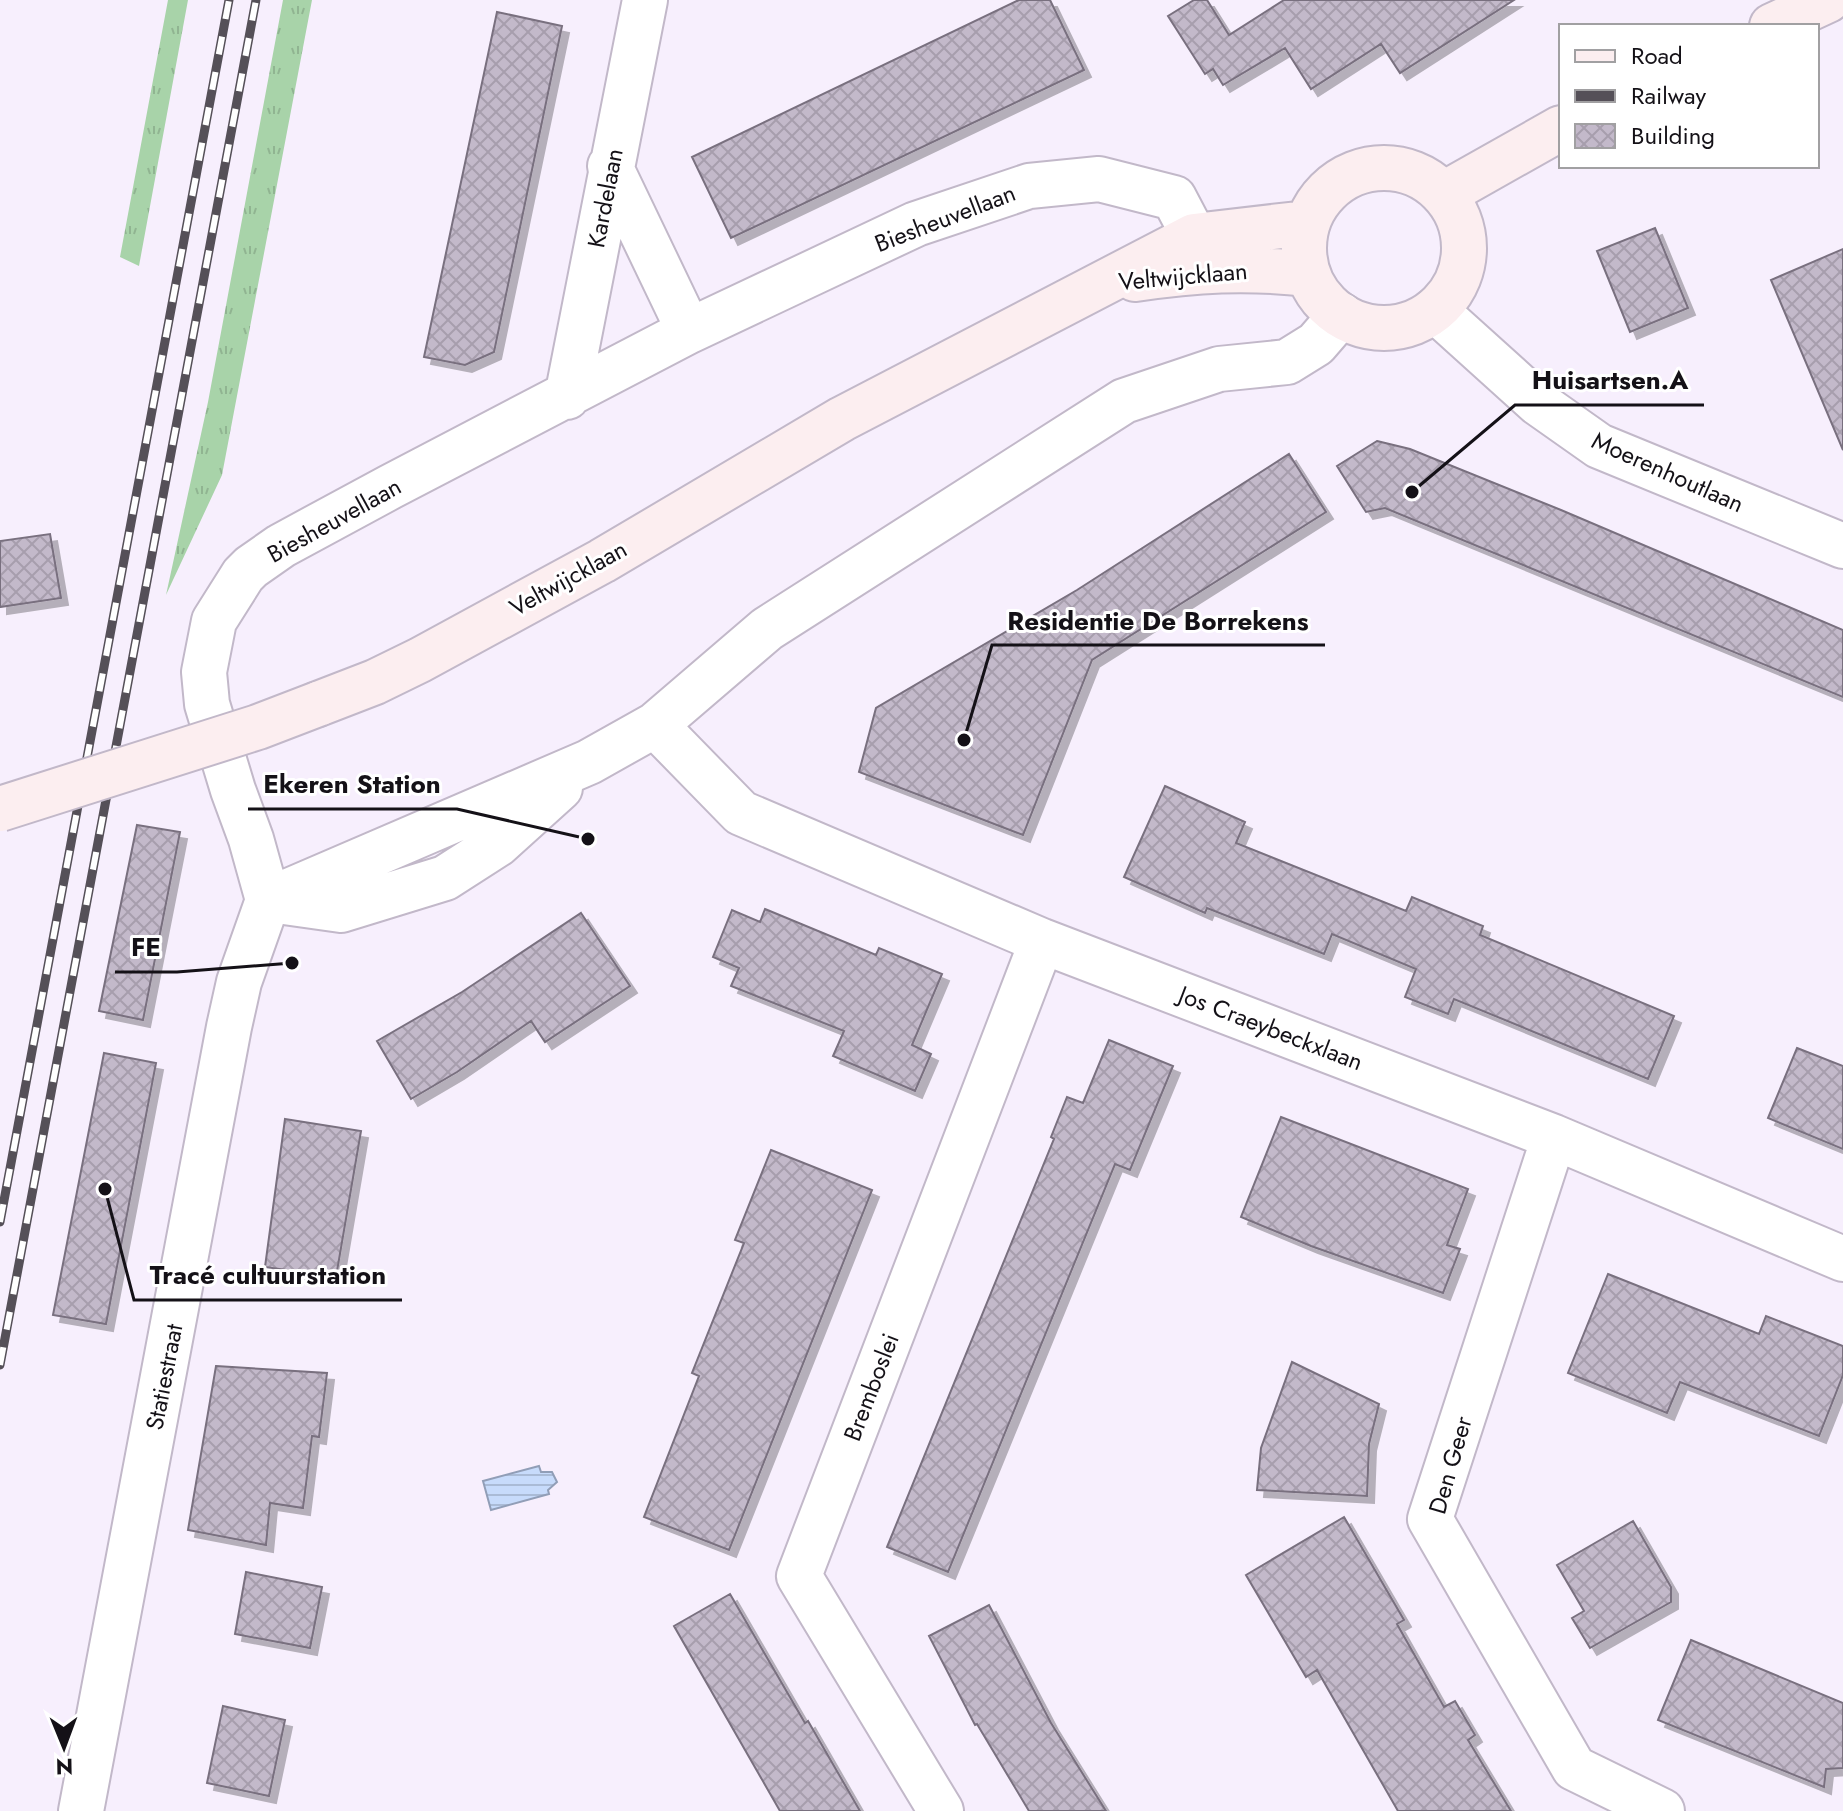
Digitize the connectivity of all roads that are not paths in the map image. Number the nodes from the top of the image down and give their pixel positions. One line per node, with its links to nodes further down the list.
1 (645, 0): 5 (street, Kardelaan)
2 (1828, 0): 3 (street)
3 (1776, 24)
4 (1559, 129): 6 (street)
5 (610, 166): 13 (street); 14 (street, Kardelaan)
6 (1444, 194): 7 (street); 11 (street)
7 (1307, 223): 8 (street, Veltwijcklaan); 9 (street)
8 (1194, 236): 10 (street, Veltwijcklaan); 13 (street, Biesheuvellaan)
9 (1308, 274): 10 (street, Veltwijcklaan); 12 (street)
10 (1107, 283): 17 (street, Veltwijcklaan, bridge)
11 (1435, 310): 12 (street); 15 (street, Moerenhoutlaan)
12 (1341, 315): 16 (street)
13 (689, 331): 14 (street, Biesheuvellaan)
14 (567, 397): 18 (street, Biesheuvellaan)
15 (1843, 546)
16 (655, 725): 18 (street); 19 (street, Jos Craeybeckxlaan)
17 (0, 809)
18 (268, 900): 23 (street, Statiestraat)
19 (1042, 941): 20 (street, Jos Craeybeckxlaan); 24 (street, Bremboslei)
20 (1554, 1137): 21 (street, Jos Craeybeckxlaan); 22 (street, Den Geer)
21 (1843, 1259)
22 (1574, 1768): 25 (street, Den Geer); 26 (street)
23 (81, 1811)
24 (941, 1811)
25 (1598, 1811)
26 (1662, 1811)

